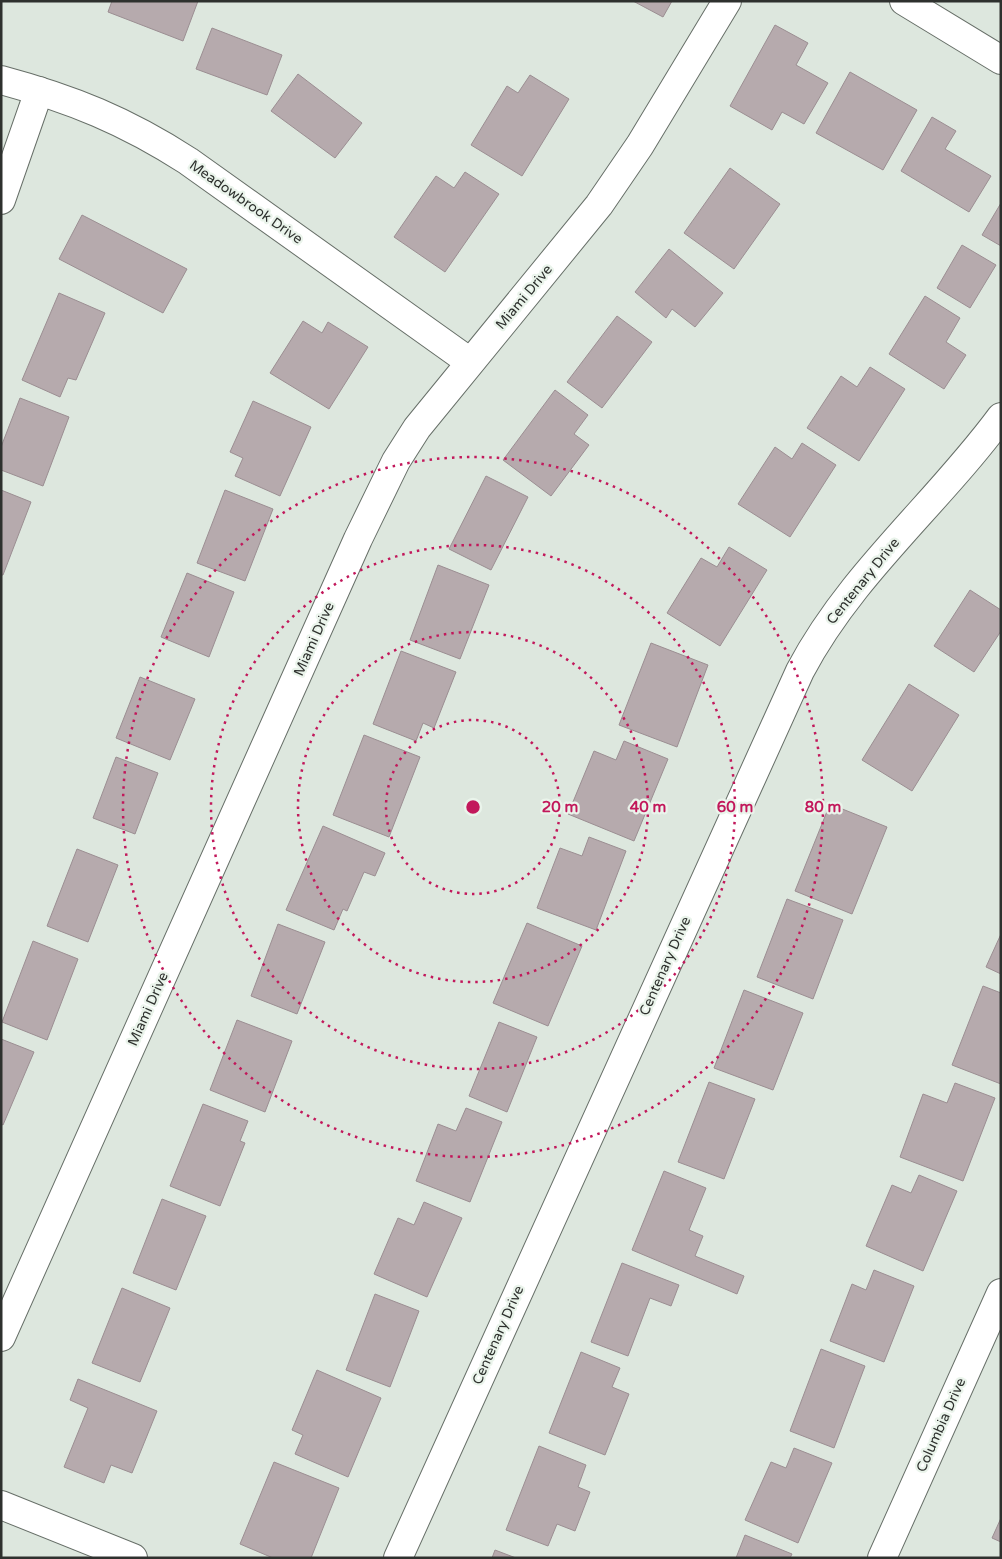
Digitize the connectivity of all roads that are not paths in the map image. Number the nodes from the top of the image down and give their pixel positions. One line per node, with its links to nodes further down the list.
1 (728, 1): 7 (street, Miami Drive)
2 (904, 1): 3 (street)
3 (1001, 60)
4 (1, 80): 5 (street, Meadowbrook Drive)
5 (39, 91): 6 (street); 7 (street, Meadowbrook Drive)
6 (1, 200)
7 (470, 362): 10 (street, Miami Drive)
8 (1001, 417): 13 (street, Centenary Drive)
9 (1001, 1293): 14 (street, Columbia Drive)
10 (1, 1337)
11 (1, 1505): 12 (street)
12 (133, 1558)
13 (398, 1558)
14 (882, 1558)

